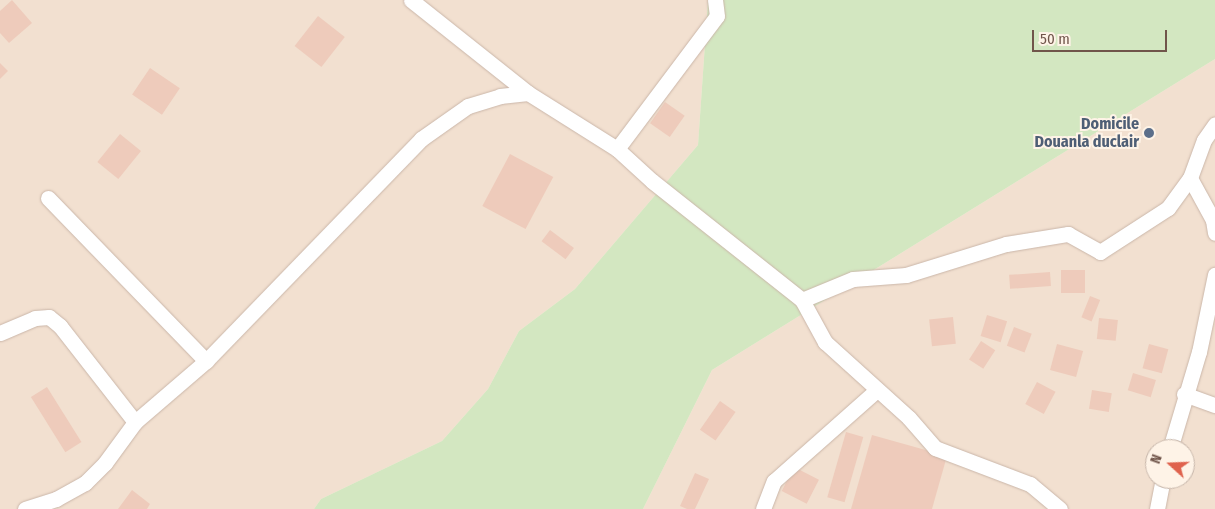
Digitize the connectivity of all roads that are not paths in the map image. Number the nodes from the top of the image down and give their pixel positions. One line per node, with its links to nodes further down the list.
1 (411, 0): 3 (street)
2 (715, 0): 5 (street)
3 (528, 93): 5 (street); 12 (street)
4 (1215, 124): 6 (street)
5 (617, 149): 10 (street)
6 (1190, 178): 8 (street); 10 (street)
7 (48, 198): 12 (street)
8 (1215, 233)
9 (1215, 275): 14 (street)
10 (802, 300): 13 (street)
11 (0, 333): 16 (street)
12 (206, 361): 16 (street)
13 (876, 390): 21 (street); 22 (street)
14 (1184, 394): 15 (street); 17 (street)
15 (1215, 405)
16 (135, 422): 19 (street)
17 (1173, 439)
18 (1162, 489): 23 (street)
19 (61, 504): 20 (street)
20 (25, 509)
21 (763, 509)
22 (1060, 509)
23 (1157, 509)

